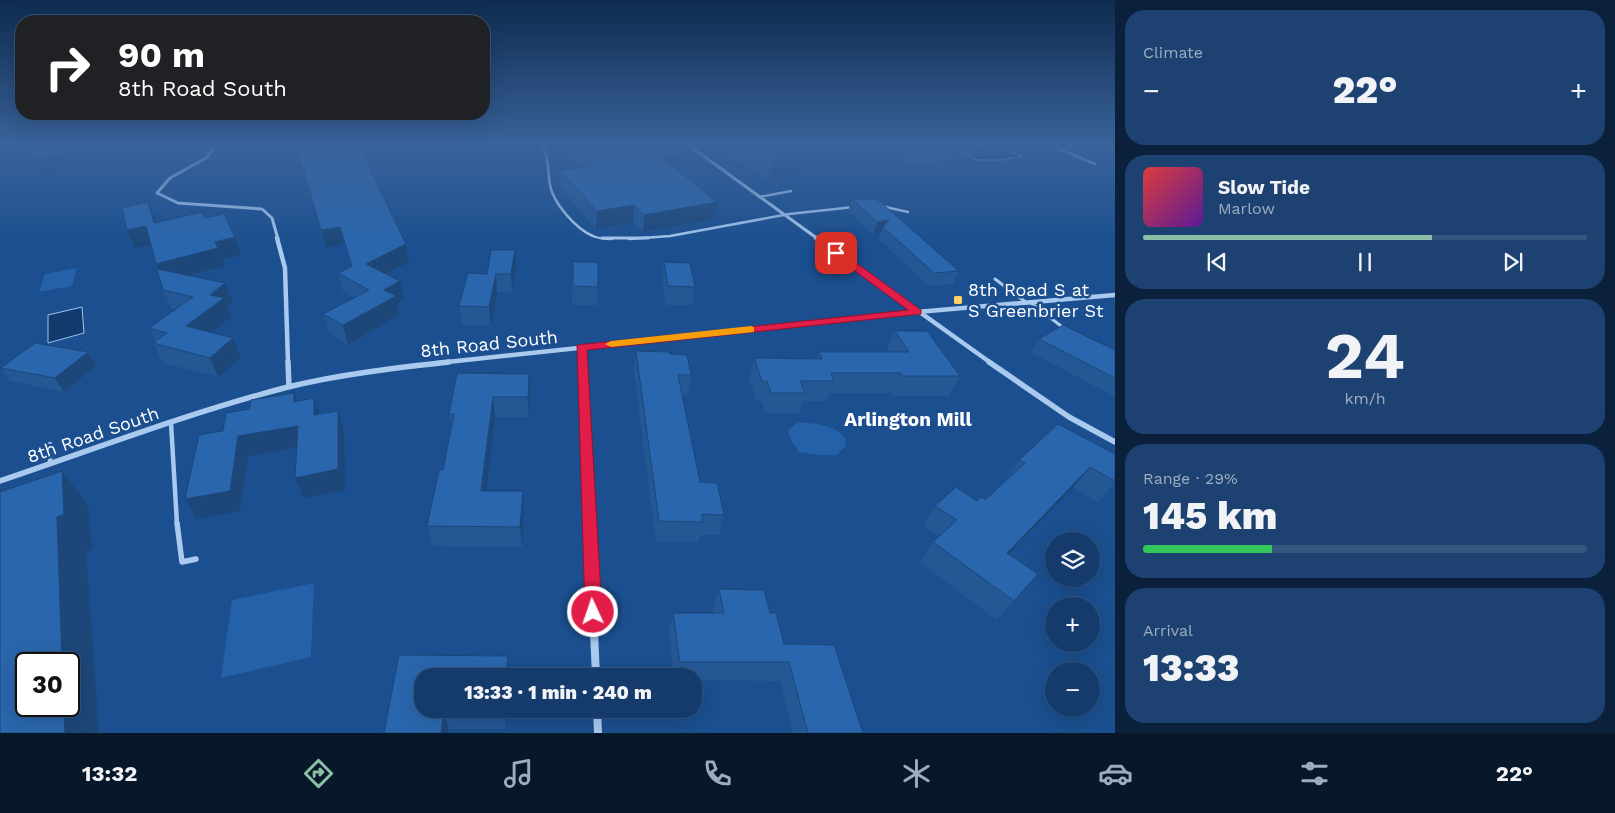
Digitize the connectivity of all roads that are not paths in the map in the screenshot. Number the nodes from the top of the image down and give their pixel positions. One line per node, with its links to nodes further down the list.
1 (170, 178): 16 (street)
2 (550, 178): 9 (lane)
3 (733, 178): 5 (street)
4 (791, 191): 5 (lane)
5 (759, 197): 9 (street)
6 (861, 206): 9 (lane)
7 (878, 206): 8 (lane)
8 (908, 212)
9 (784, 214): 13 (street)
10 (996, 279): 12 (lane)
11 (1115, 295): 12 (street, 8th Road South)
12 (1029, 303): 13 (street, 8th Road South); 14 (lane)
13 (917, 312): 15 (street, 8th Road South); 18 (street)
14 (1066, 330)
15 (581, 347): 16 (street, 8th Road South); 23 (street)
16 (289, 387): 17 (street, 8th Road South)
17 (171, 423): 20 (street, 8th Road South); 22 (lane)
18 (1115, 442)
19 (50, 444): 20 (lane)
20 (50, 463): 21 (street, 8th Road South)
21 (0, 481)
22 (196, 559)
23 (596, 668)
24 (597, 718): 25 (street)
25 (598, 733)

